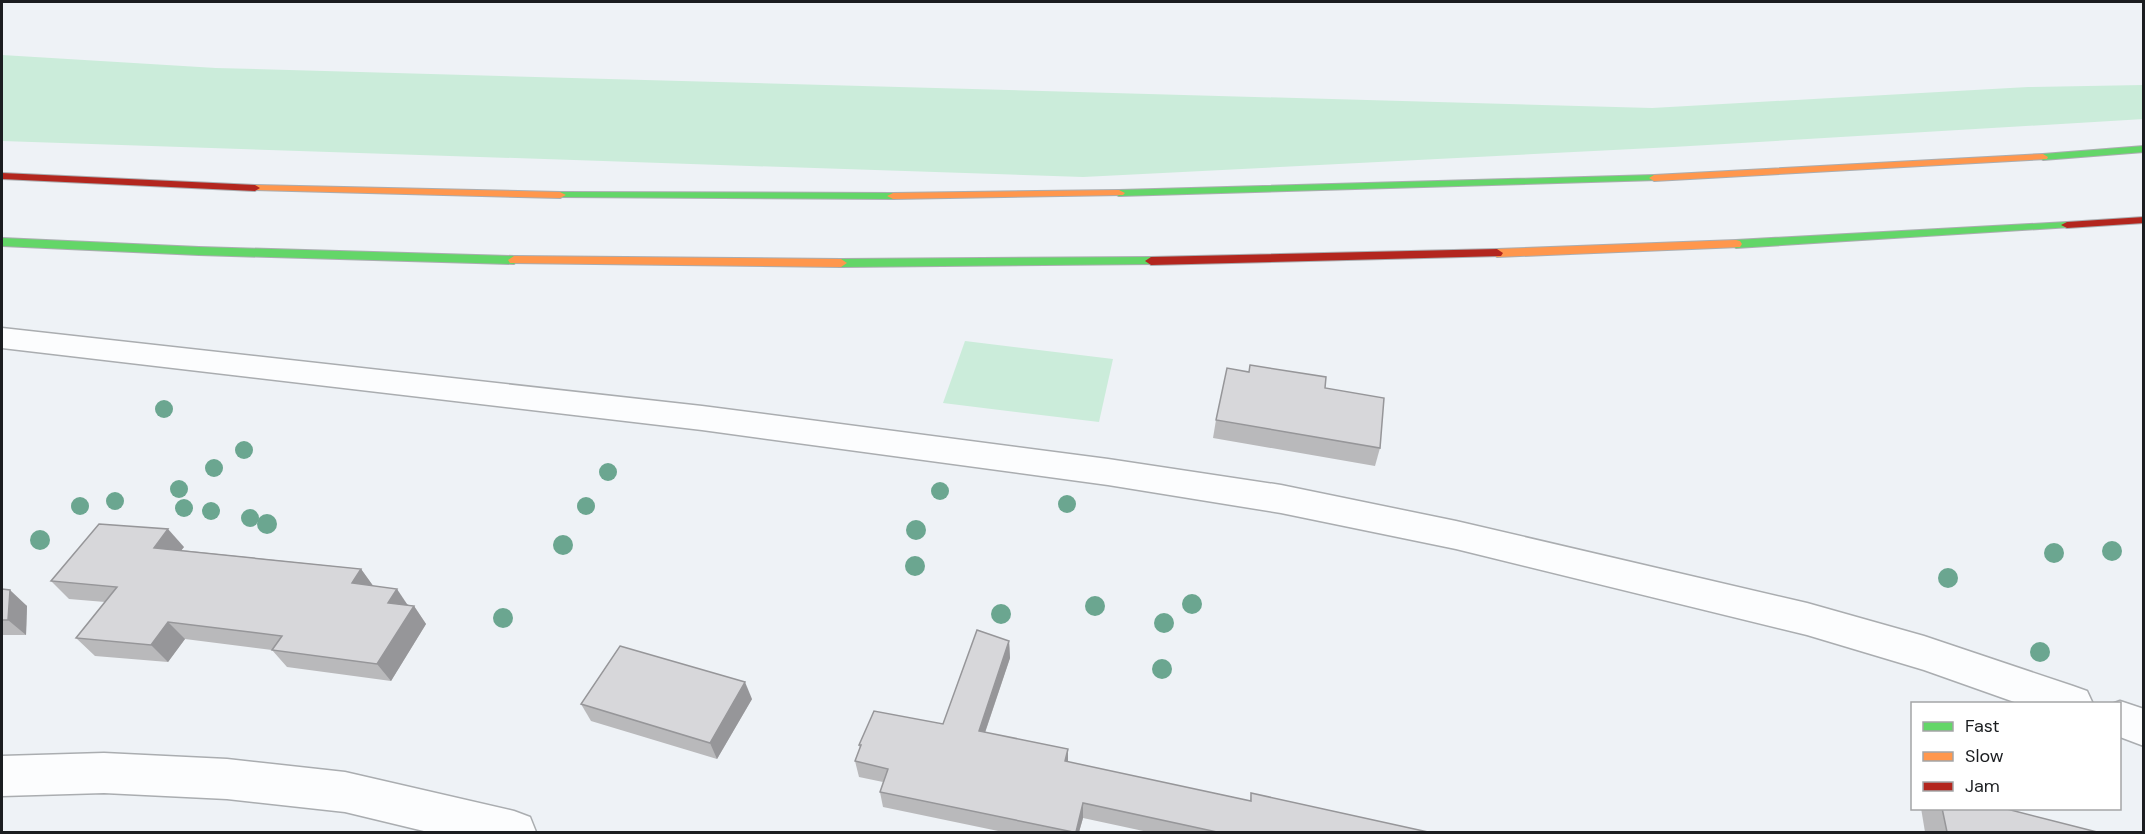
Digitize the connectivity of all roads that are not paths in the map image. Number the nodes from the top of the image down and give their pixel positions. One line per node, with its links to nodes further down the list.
1 (2144, 149): 2 (highway)
2 (2, 176)
3 (2144, 219): 4 (highway)
4 (2, 242)
5 (2, 338): 6 (street)
6 (2067, 702)
7 (2121, 719): 8 (street)
8 (2144, 728)
9 (2, 776): 10 (street)
10 (514, 832)

